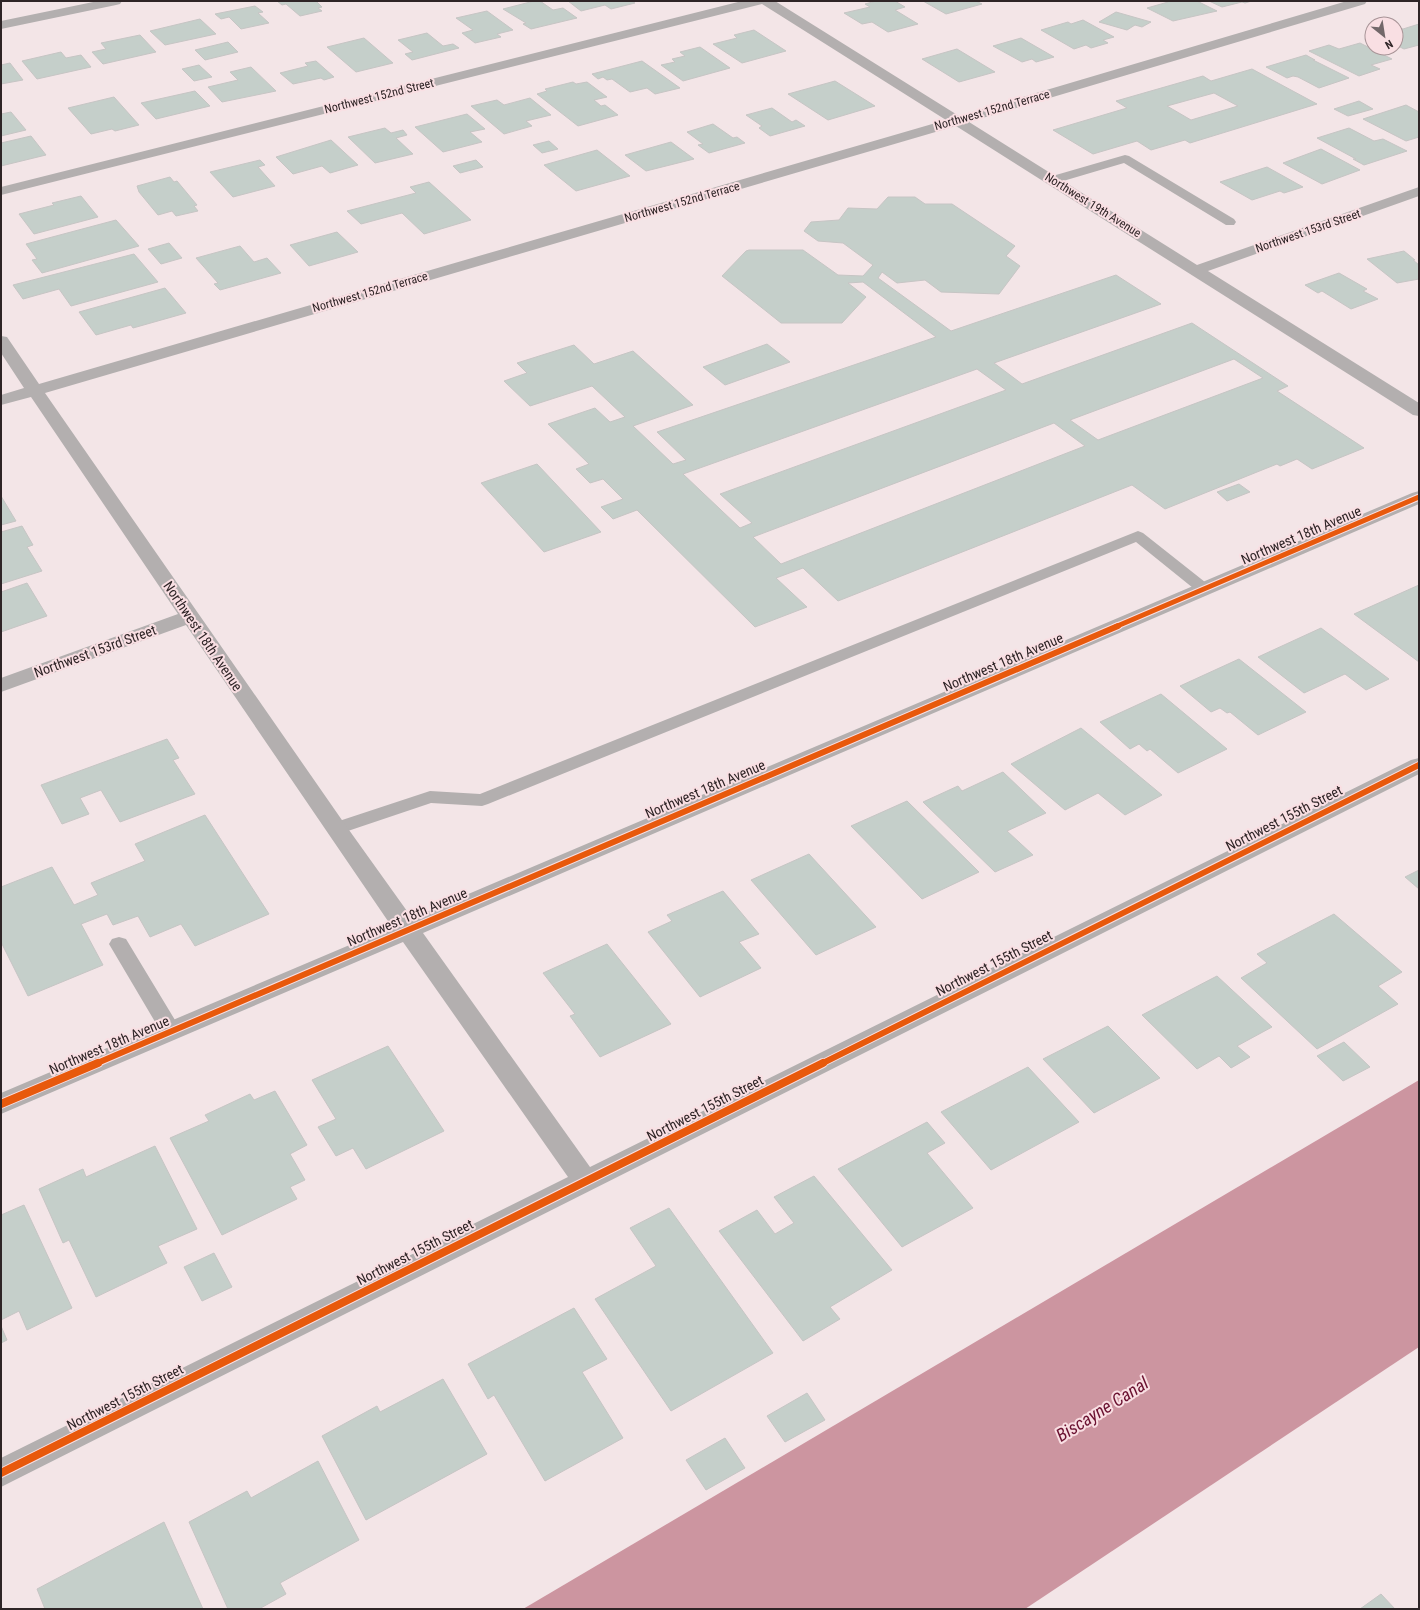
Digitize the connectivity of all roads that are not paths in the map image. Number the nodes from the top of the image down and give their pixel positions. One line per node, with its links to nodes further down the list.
1 (116, 1): 5 (street)
2 (757, 1): 8 (street, Northwest 152nd Street)
3 (766, 1): 6 (street, Northwest 19th Avenue)
4 (1362, 1): 6 (street, Northwest 152nd Terrace)
5 (1, 26)
6 (959, 120): 7 (street, Northwest 19th Avenue); 13 (street, Northwest 152nd Terrace)
7 (1053, 180): 10 (lane); 11 (street, Northwest 19th Avenue)
8 (1, 191)
9 (1419, 191): 11 (street, Northwest 153rd Street)
10 (1230, 222)
11 (1196, 270): 15 (street, Northwest 19th Avenue)
12 (1, 341): 13 (street, Northwest 18th Avenue)
13 (35, 390): 14 (street, Northwest 152nd Terrace); 18 (street, Northwest 18th Avenue)
14 (1, 400)
15 (1419, 411)
16 (1419, 498): 17 (street, Northwest 18th Avenue)
17 (1204, 589): 21 (lane); 22 (street, Northwest 18th Avenue)
18 (189, 617): 19 (street, Northwest 153rd Street); 21 (street, Northwest 18th Avenue)
19 (1, 684)
20 (1419, 765): 26 (street, Northwest 155th Street)
21 (336, 829): 22 (street, Northwest 18th Avenue)
22 (406, 930): 24 (street, Northwest 18th Avenue); 26 (street, Northwest 18th Avenue)
23 (119, 944): 24 (lane)
24 (171, 1031): 25 (street, Northwest 18th Avenue)
25 (1, 1104)
26 (585, 1181): 27 (street, Northwest 155th Street)
27 (1, 1472)

